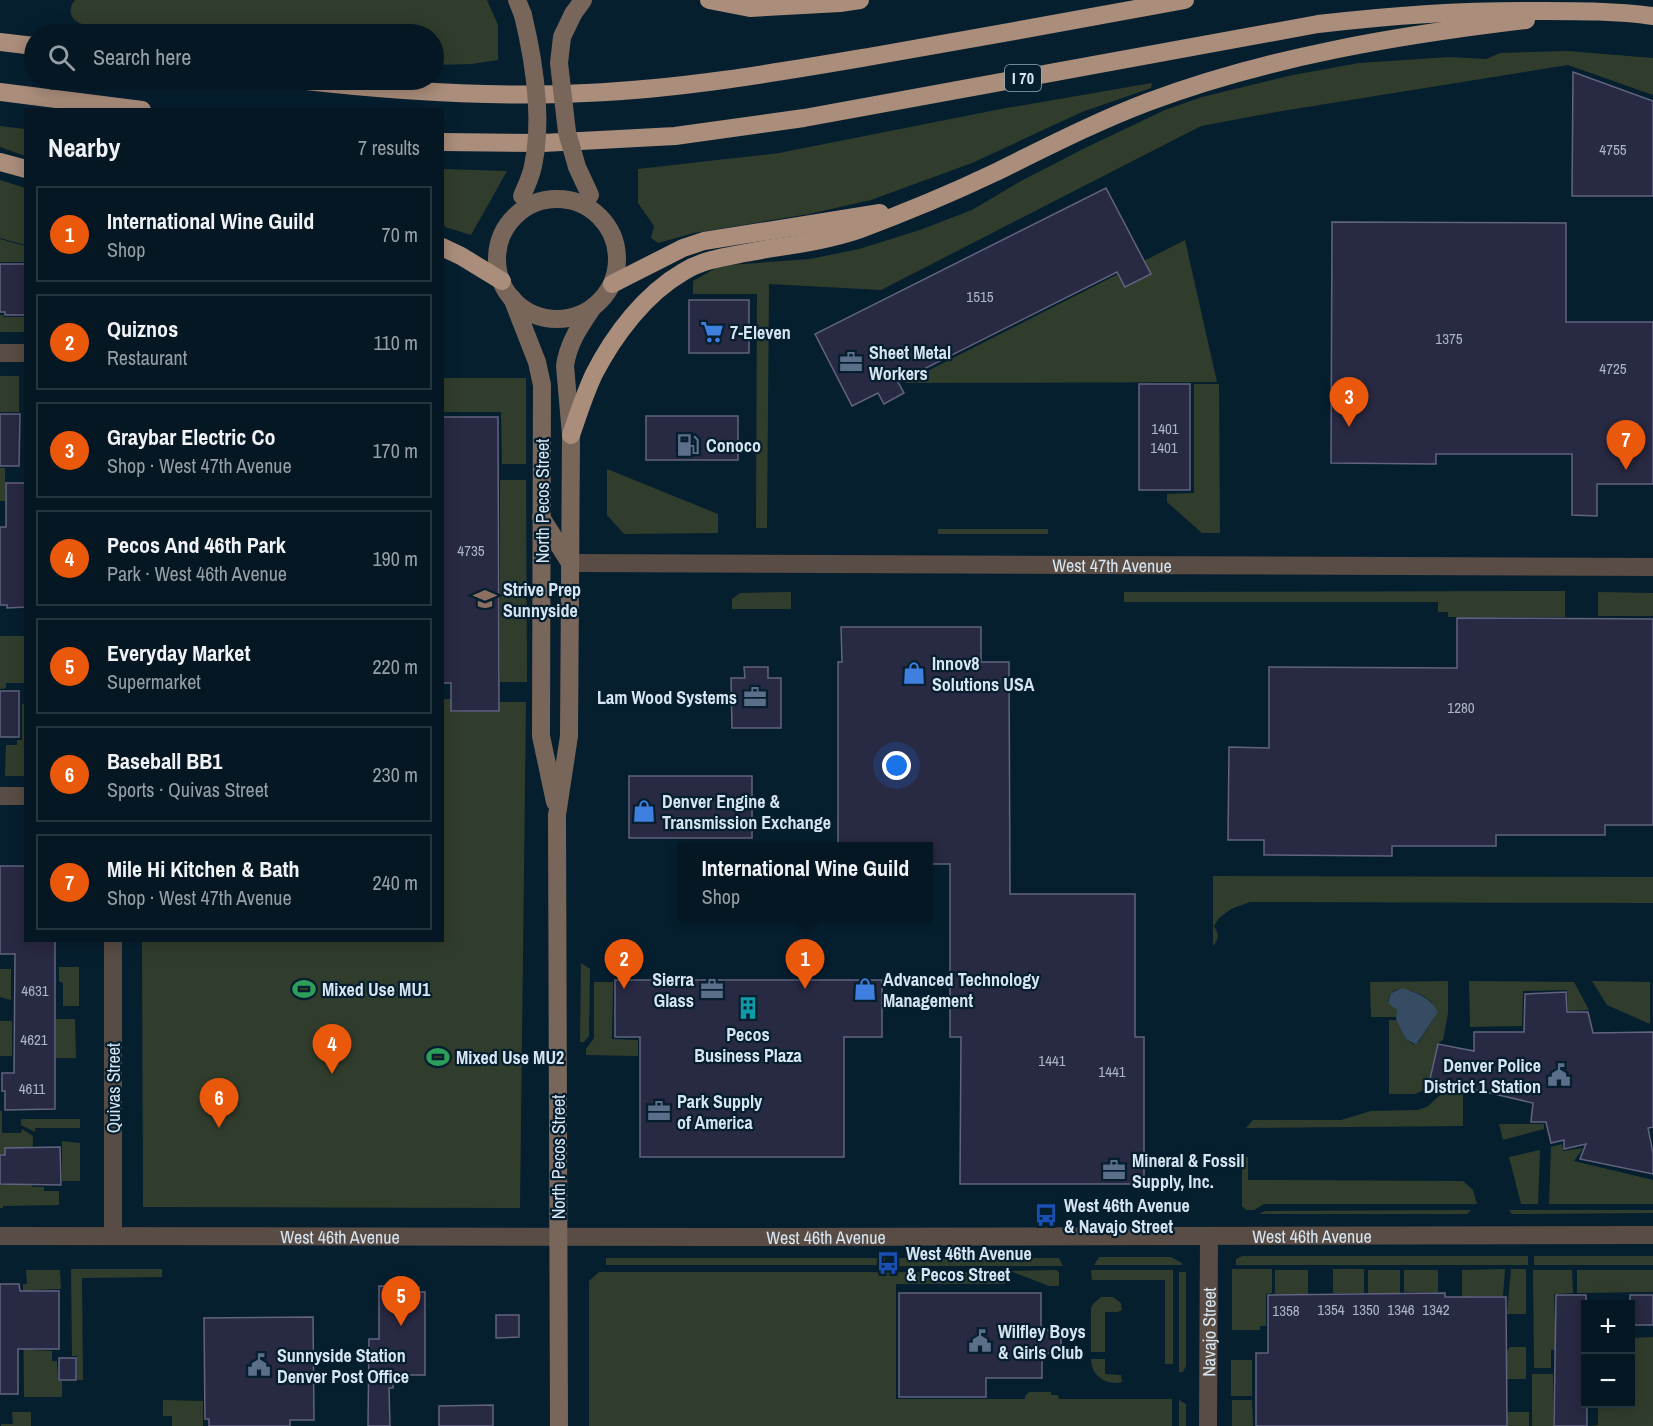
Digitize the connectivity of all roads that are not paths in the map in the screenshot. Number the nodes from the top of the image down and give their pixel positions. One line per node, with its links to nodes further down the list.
1 (709, 0): 4 (highway)
2 (860, 0): 4 (highway)
3 (1185, 0): 11 (highway)
4 (776, 3)
5 (578, 7): 18 (main road, bridge)
6 (520, 8): 19 (main road, bridge)
7 (1602, 11): 8 (highway, I 70); 14 (highway, I 70); 17 (highway)
8 (1653, 16)
9 (0, 42): 10 (highway)
10 (24, 45)
11 (400, 90)
12 (0, 92): 13 (highway)
13 (126, 108)
14 (444, 142)
15 (0, 162): 16 (highway)
16 (24, 168)
17 (912, 208): 22 (highway); 27 (highway)
18 (606, 224): 19 (main road); 22 (main road)
19 (508, 225): 21 (main road)
20 (444, 248): 21 (highway)
21 (502, 281): 23 (main road)
22 (612, 284): 24 (main road)
23 (512, 298): 24 (main road); 28 (main road, North Pecos Street)
24 (593, 307): 27 (main road, North Pecos Street)
25 (0, 353): 26 (street)
26 (24, 353)
27 (571, 435): 29 (main road, North Pecos Street)
28 (542, 518): 29 (main road); 33 (main road, North Pecos Street)
29 (570, 563): 30 (street, West 47th Avenue); 33 (main road, North Pecos Street)
30 (1653, 567)
31 (0, 796): 32 (street)
32 (24, 796)
33 (557, 815): 39 (main road, North Pecos Street)
34 (113, 942): 37 (street, Quivas Street)
35 (1653, 1235): 38 (street, West 46th Avenue)
36 (0, 1236): 37 (street, West 46th Avenue)
37 (113, 1236): 39 (street, West 46th Avenue)
38 (1209, 1236): 39 (street, West 46th Avenue); 41 (street, Navajo Street)
39 (558, 1237): 40 (main road, North Pecos Street)
40 (559, 1426)
41 (1208, 1426)

